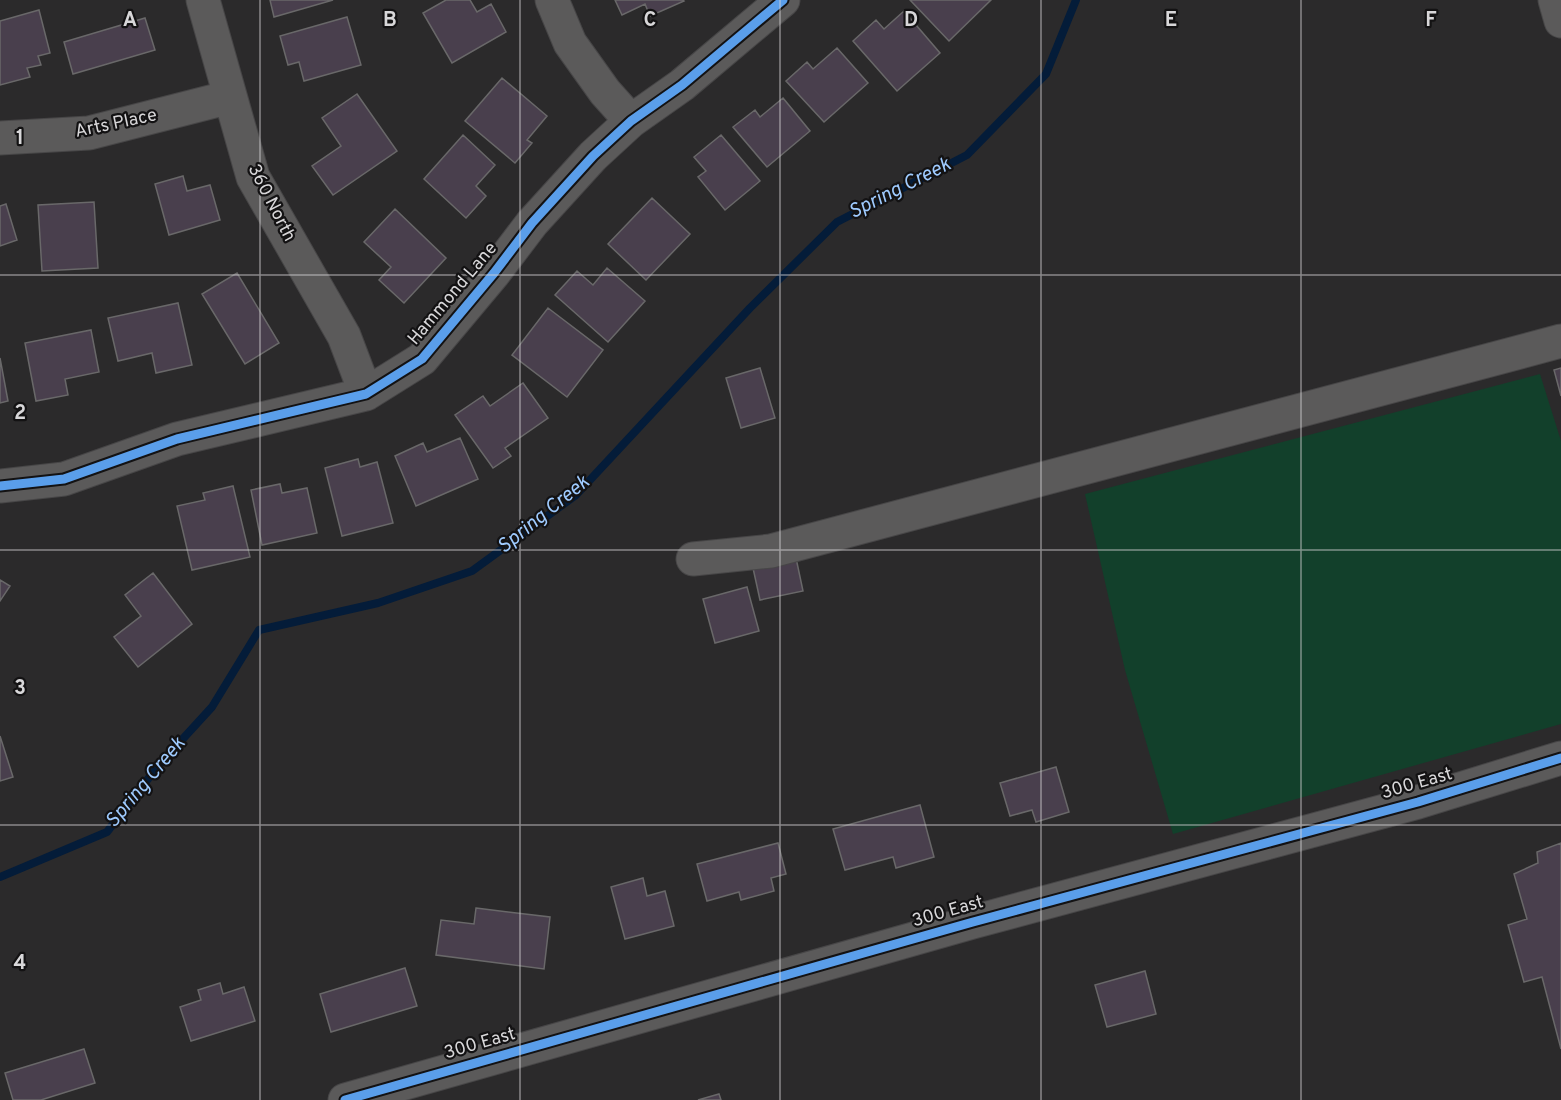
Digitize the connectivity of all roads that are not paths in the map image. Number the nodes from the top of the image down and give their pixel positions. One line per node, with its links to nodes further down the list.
1 (203, 0): 6 (street, 360 North)
2 (552, 0): 7 (street)
3 (783, 0): 7 (street, Hammond Lane)
4 (1555, 0): 5 (street)
5 (1561, 21)
6 (230, 97): 8 (street, Arts Place); 10 (street, 360 North)
7 (631, 122): 10 (street, Hammond Lane)
8 (0, 138)
9 (1561, 341): 12 (street)
10 (366, 394): 11 (street, Hammond Lane)
11 (0, 486)
12 (693, 559)
13 (1561, 758): 14 (street, 300 East)
14 (345, 1100)

